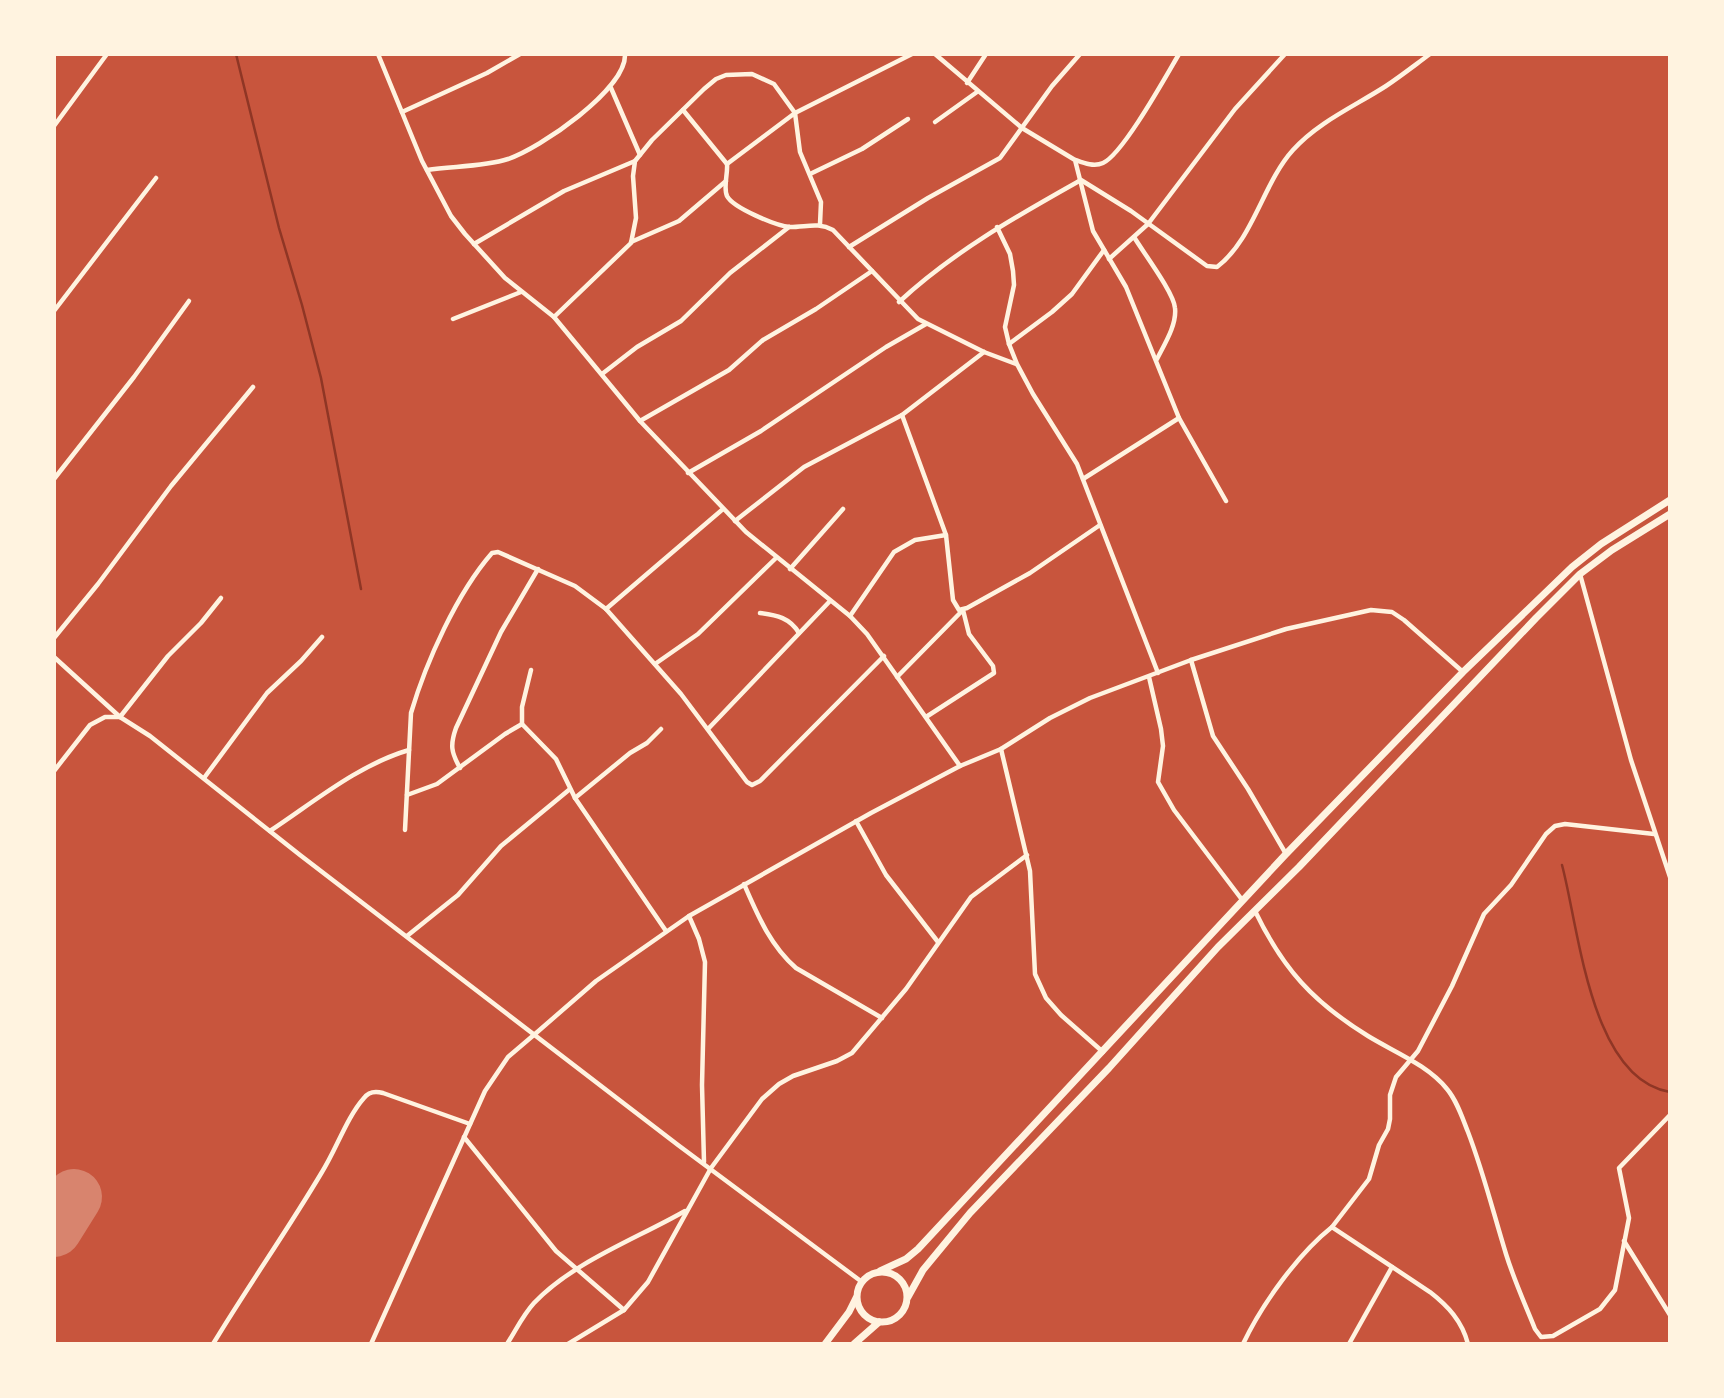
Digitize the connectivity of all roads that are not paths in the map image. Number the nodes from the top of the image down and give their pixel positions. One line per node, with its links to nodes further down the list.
1 (107, 54): 20 (street)
2 (378, 54): 16 (street)
3 (520, 54): 16 (street)
4 (625, 54): 13 (street)
5 (912, 54): 17 (street)
6 (935, 54): 12 (street)
7 (986, 54): 12 (street)
8 (1080, 54): 21 (street)
9 (1179, 54): 23 (street)
10 (1285, 54): 31 (street)
11 (1430, 54): 31 (street)
12 (967, 83): 14 (street)
13 (611, 88): 22 (street); 26 (street)
14 (978, 92): 19 (street); 21 (street)
15 (683, 110): 17 (street); 22 (street); 25 (street)
16 (402, 112): 26 (street)
17 (795, 113): 25 (street); 27 (street)
18 (908, 119): 27 (street)
19 (935, 122)
20 (54, 126)
21 (1022, 128): 23 (street); 38 (street)
22 (640, 155): 24 (street)
23 (1075, 160): 29 (street)
24 (635, 162): 36 (street); 37 (street)
25 (727, 163): 30 (street)
26 (427, 170): 37 (street)
27 (810, 174): 32 (street)
28 (156, 178): 45 (street)
29 (1081, 180): 31 (street); 34 (street); 39 (street)
30 (726, 181): 33 (street); 36 (street)
31 (1148, 224): 35 (street)
32 (820, 225): 33 (street); 38 (street)
33 (789, 227): 53 (street)
34 (997, 227): 44 (street); 49 (street)
35 (1134, 237): 40 (street); 51 (street)
36 (631, 243): 46 (street)
37 (474, 244): 42 (street)
38 (849, 247): 41 (street)
39 (1104, 250): 40 (street); 49 (street)
40 (1109, 259): 51 (street)
41 (872, 271): 44 (street); 57 (street)
42 (521, 292): 46 (street); 47 (street)
43 (189, 301): 59 (street)
44 (900, 302): 48 (street)
45 (54, 311)
46 (554, 317): 53 (street)
47 (453, 319)
48 (926, 324): 50 (street); 58 (street)
49 (1009, 344): 52 (street)
50 (984, 352): 52 (street); 55 (street)
51 (1156, 360): 56 (street)
52 (1017, 364): 60 (street)
53 (602, 374): 57 (street)
54 (253, 387): 81 (street)
55 (902, 415): 66 (street); 68 (street)
56 (1179, 418): 60 (street); 62 (street)
57 (640, 421): 58 (street)
58 (688, 473): 63 (street)
59 (54, 479)
60 (1082, 480): 67 (street)
61 (1670, 500): 87 (highway)
62 (1226, 501)
63 (723, 509): 66 (street); 75 (street)
64 (844, 509): 71 (street)
65 (1670, 514): 72 (highway)
66 (735, 521): 69 (street)
67 (1100, 525): 76 (street); 88 (street)
68 (946, 535): 76 (street); 78 (street)
69 (776, 558): 71 (street); 85 (street)
70 (538, 569): 75 (street); 97 (street); 99 (street)
71 (790, 569): 74 (street)
72 (1580, 574): 108 (street); 114 (highway)
73 (221, 598): 91 (street)
74 (830, 601): 78 (street); 79 (street)
75 (606, 609): 85 (street)
76 (962, 610): 89 (street); 92 (street)
77 (760, 613): 79 (street)
78 (850, 616): 82 (street)
79 (799, 633): 95 (street)
80 (322, 637): 101 (street)
81 (54, 638)
82 (884, 656): 89 (street); 95 (street)
83 (54, 657): 91 (street)
84 (1191, 660): 87 (street); 88 (street); 109 (street)
85 (655, 664): 95 (street)
86 (531, 670): 93 (street)
87 (1464, 672): 109 (highway)
88 (1158, 674): 90 (street)
89 (897, 677): 92 (street)
90 (1149, 677): 96 (street); 113 (street)
91 (120, 717): 100 (street); 101 (street)
92 (926, 717): 98 (street)
93 (522, 724): 99 (street); 102 (street)
94 (661, 729): 104 (street)
95 (708, 729)
96 (1001, 749): 98 (street); 110 (street)
97 (409, 750): 103 (street); 106 (street)
98 (960, 766): 105 (street)
99 (460, 768): 103 (street)
100 (54, 771)
101 (204, 779): 106 (street)
102 (570, 789): 104 (street); 117 (street)
103 (407, 795): 107 (street)
104 (575, 798): 116 (street)
105 (856, 821): 112 (street); 118 (street)
106 (270, 831): 117 (street)
107 (405, 831)
108 (1654, 834): 111 (street); 122 (street)
109 (1286, 854): 113 (highway)
110 (1027, 855): 118 (street); 121 (street)
111 (1670, 877)
112 (744, 884): 115 (street); 119 (street)
113 (1244, 901): 121 (highway)
114 (1255, 911): 122 (street); 136 (highway)
115 (688, 916): 116 (street); 126 (street)
116 (666, 932): 120 (street)
117 (407, 936): 120 (street)
118 (938, 942): 119 (street)
119 (882, 1018): 127 (street)
120 (535, 1034): 124 (street); 126 (street)
121 (1103, 1052): 133 (highway)
122 (1411, 1061): 129 (street); 130 (street)
123 (1670, 1115): 130 (street)
124 (470, 1124): 125 (street); 140 (street)
125 (464, 1137): 132 (street); 141 (street)
126 (704, 1163): 127 (street)
127 (710, 1168): 128 (street); 134 (street)
128 (687, 1210): 132 (street); 137 (street)
129 (1332, 1227): 131 (street); 146 (street)
130 (1624, 1240): 138 (street)
131 (1392, 1267): 147 (street); 148 (street)
132 (577, 1269): 137 (street); 142 (street)
133 (880, 1271): 134 (highway); 136 (highway)
134 (862, 1282): 135 (highway)
135 (857, 1297): 139 (highway); 144 (highway)
136 (908, 1297): 139 (highway)
137 (624, 1310): 143 (street)
138 (1670, 1315)
139 (879, 1322): 145 (highway)
140 (213, 1344)
141 (370, 1344)
142 (508, 1344)
143 (568, 1344)
144 (825, 1344)
145 (854, 1344)
146 (1243, 1344)
147 (1349, 1344)
148 (1468, 1344)

